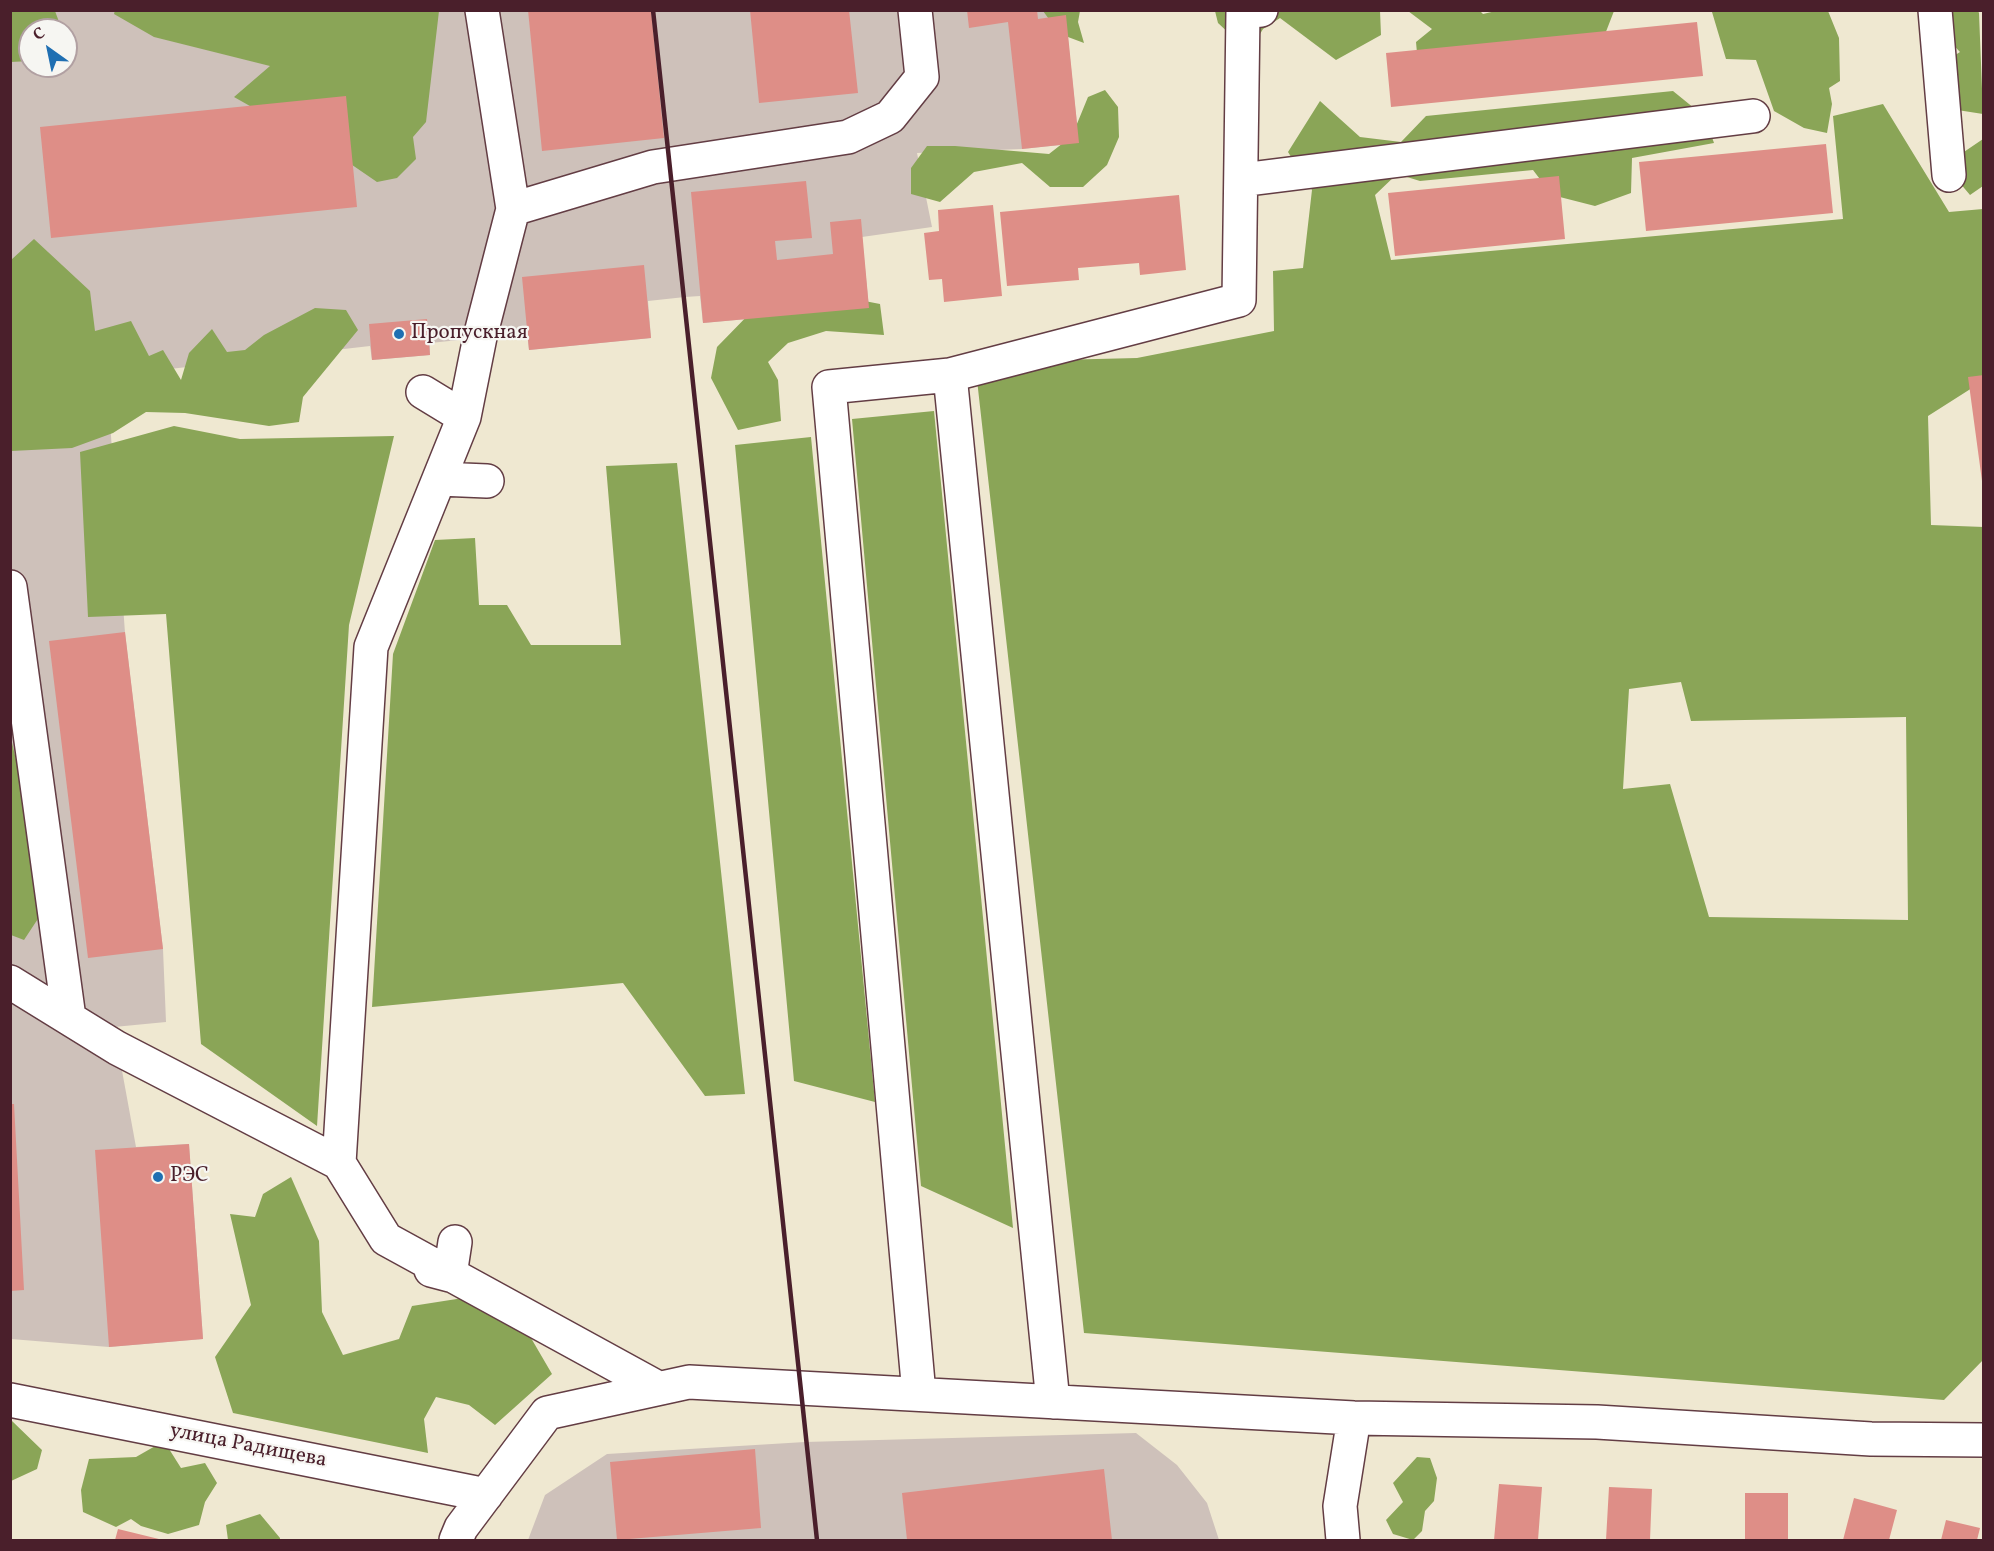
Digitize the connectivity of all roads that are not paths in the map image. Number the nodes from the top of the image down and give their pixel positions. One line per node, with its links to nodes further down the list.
1 (482, 10): 8 (street)
2 (915, 10): 8 (street)
3 (1261, 10): 7 (street)
4 (1935, 10): 6 (street)
5 (1753, 116): 7 (street)
6 (1949, 175)
7 (1241, 180): 9 (street)
8 (513, 209): 11 (street)
9 (951, 375): 22 (street); 24 (street)
10 (423, 392): 11 (street)
11 (464, 417): 12 (street)
12 (439, 479): 13 (street); 17 (street)
13 (487, 481)
14 (10, 587): 16 (street)
15 (10, 982): 16 (street)
16 (69, 1018): 17 (street)
17 (339, 1162): 20 (street)
18 (455, 1242): 20 (street)
19 (371, 1257): 20 (street)
20 (450, 1275): 21 (street)
21 (658, 1388): 22 (street); 27 (street)
22 (919, 1394): 24 (street)
23 (10, 1400): 27 (street, улица Радищева)
24 (1053, 1402): 25 (street)
25 (1354, 1418): 26 (street); 29 (street)
26 (1983, 1440)
27 (486, 1495): 28 (street)
28 (456, 1540)
29 (1343, 1540)

